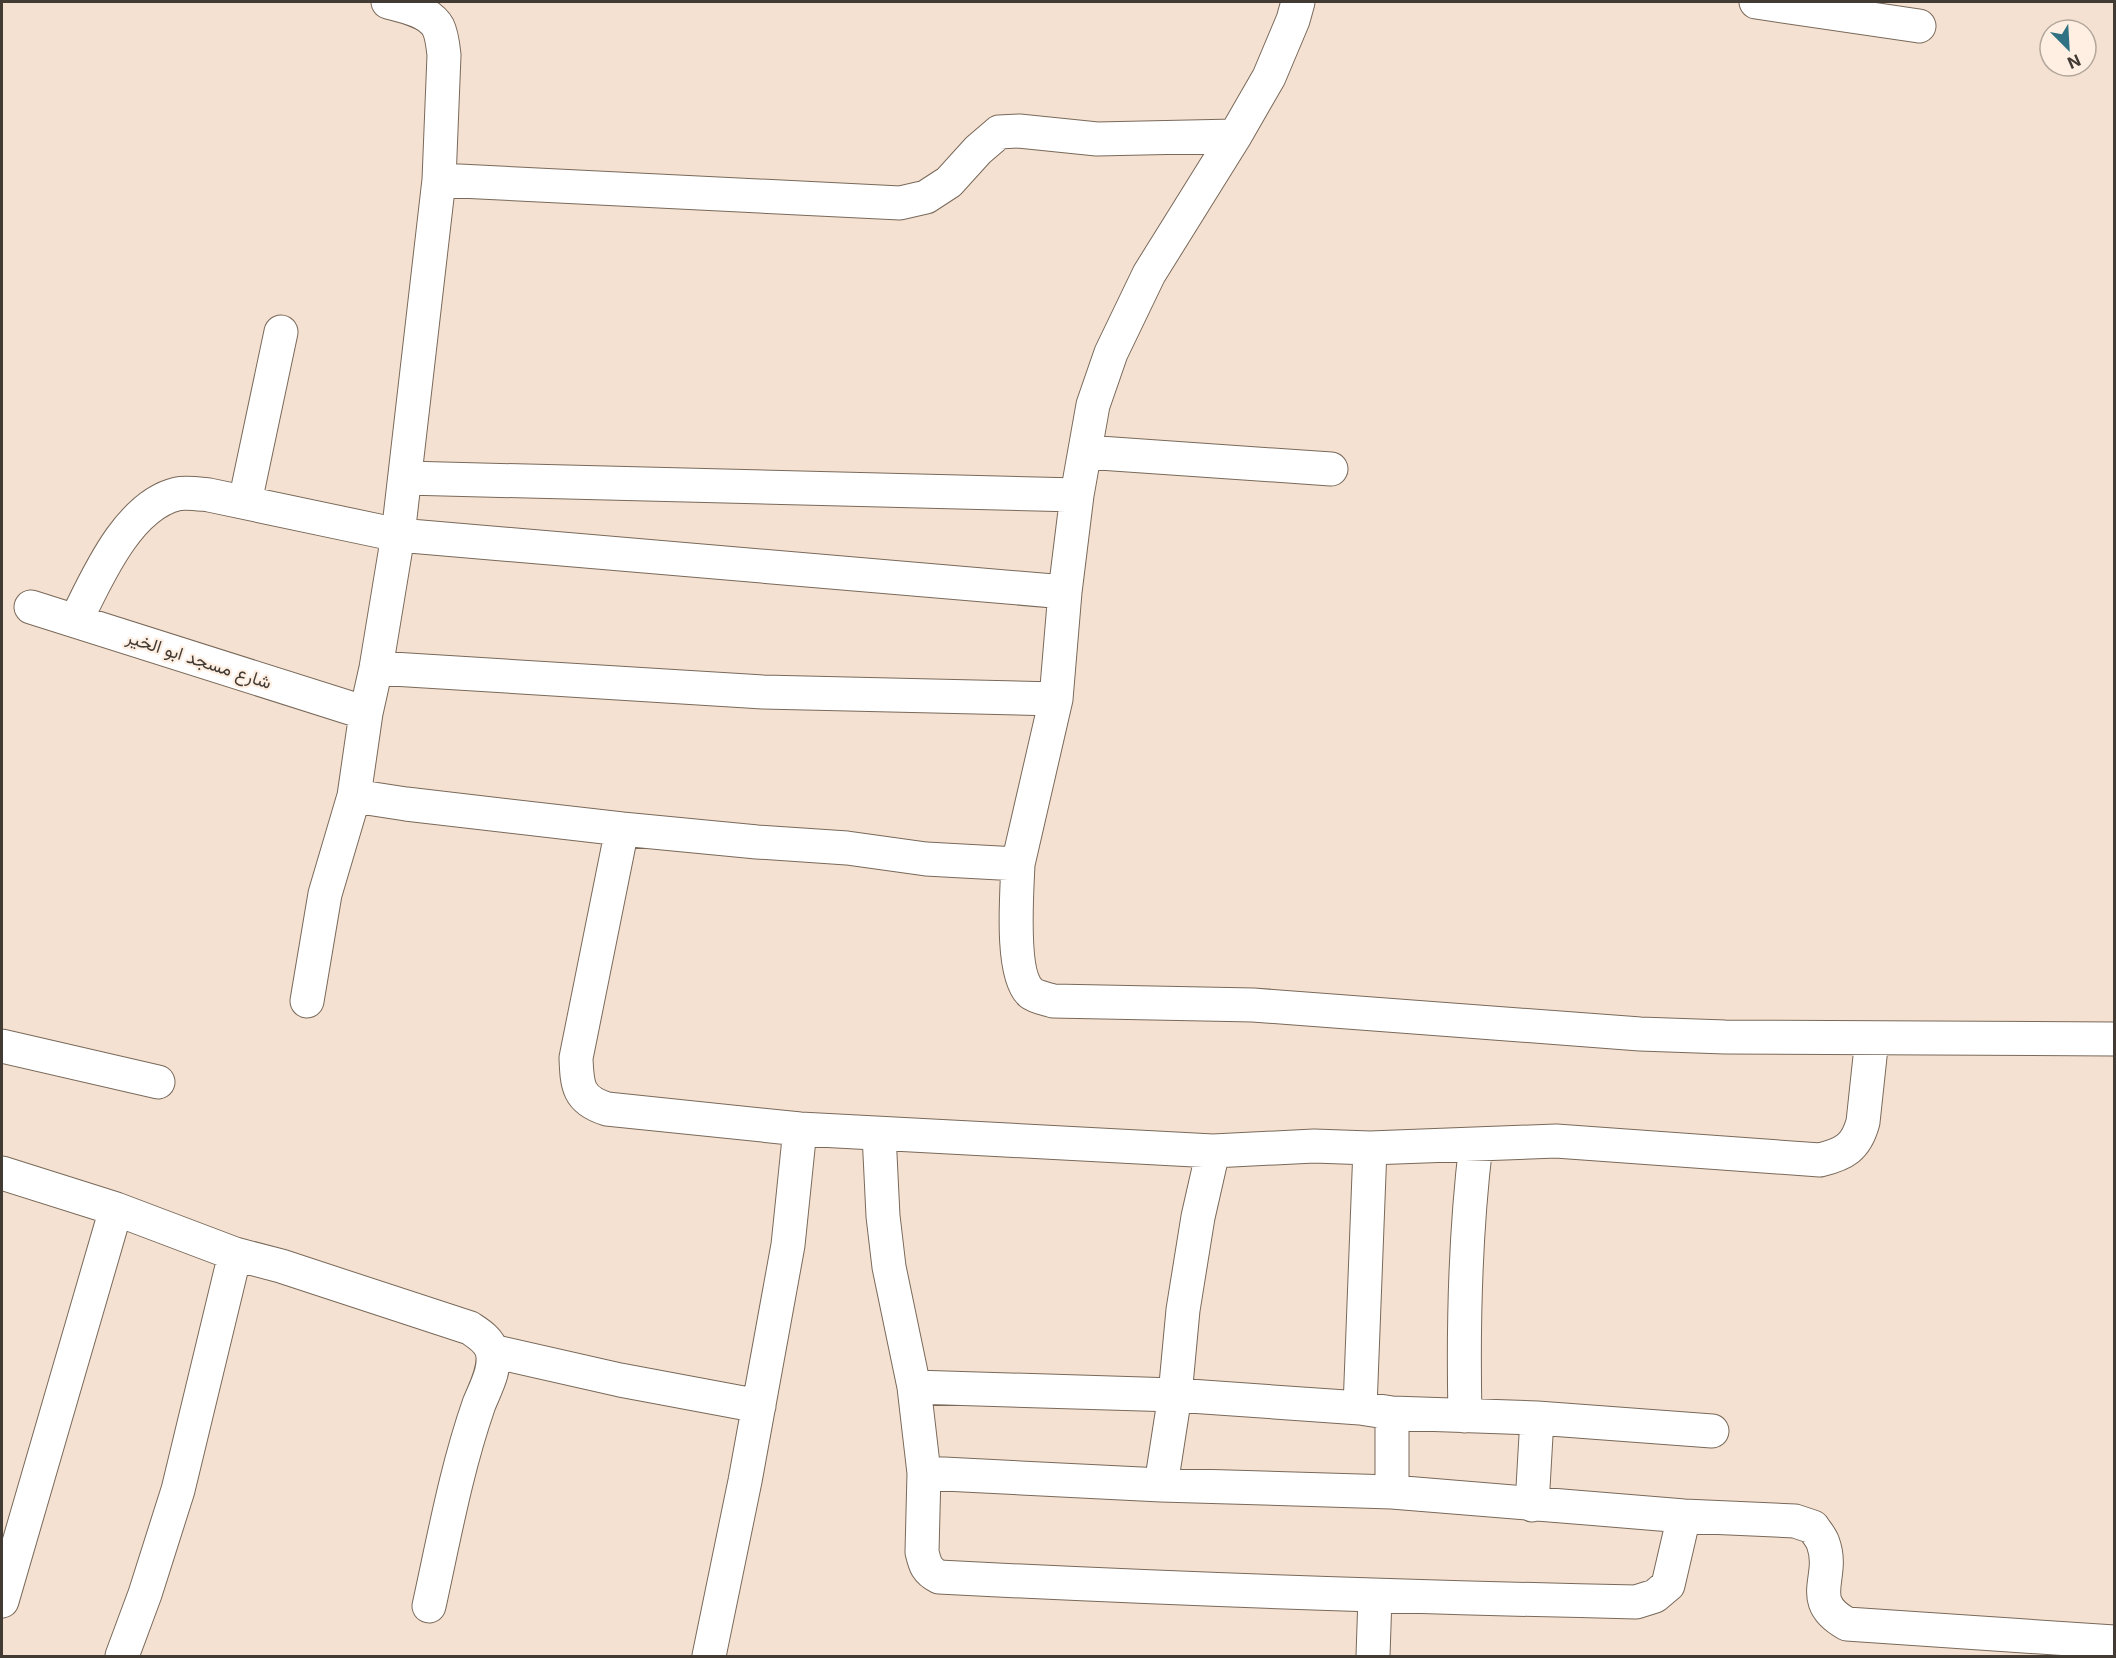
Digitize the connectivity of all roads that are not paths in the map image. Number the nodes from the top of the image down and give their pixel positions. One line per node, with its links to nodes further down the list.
1 (388, 2): 4 (street)
2 (1298, 2): 6 (street)
3 (1756, 2): 5 (street)
4 (432, 9): 7 (street)
5 (1919, 26)
6 (1235, 136): 7 (street); 9 (street)
7 (439, 180): 11 (street)
8 (281, 332): 13 (street)
9 (1085, 452): 10 (street); 12 (street)
10 (1331, 469)
11 (406, 478): 12 (street); 14 (street)
12 (1077, 495): 15 (street)
13 (245, 502): 14 (street); 17 (street)
14 (398, 535): 15 (street); 18 (street)
15 (1065, 592): 19 (street)
16 (31, 607): 17 (street, شارع مسجد ابو الخير)
17 (76, 621): 20 (street, شارع مسجد ابو الخير)
18 (376, 668): 19 (street); 20 (street)
19 (1056, 699): 23 (street)
20 (366, 713): 21 (street)
21 (354, 796): 22 (street); 24 (street)
22 (622, 829): 23 (street); 29 (street)
23 (1018, 864): 25 (street)
24 (307, 1001)
25 (1872, 1038): 26 (street); 31 (street)
26 (2115, 1039)
27 (2, 1046): 28 (street)
28 (158, 1082)
29 (800, 1129): 30 (street); 40 (street)
30 (879, 1134): 33 (street); 38 (street)
31 (1476, 1144): 32 (street); 43 (street)
32 (1370, 1148): 33 (street); 41 (street)
33 (1213, 1151): 39 (street)
34 (2, 1173): 35 (street)
35 (116, 1209): 36 (street); 52 (street)
36 (235, 1254): 37 (street); 55 (street)
37 (492, 1351): 40 (street); 53 (street)
38 (914, 1387): 39 (street); 46 (street)
39 (1175, 1395): 41 (street); 47 (street)
40 (759, 1406): 56 (street)
41 (1360, 1408): 42 (street)
42 (1392, 1413): 43 (street); 48 (street)
43 (1465, 1416): 44 (street)
44 (1538, 1418): 45 (street); 49 (street)
45 (1712, 1431)
46 (924, 1473): 47 (street); 51 (street)
47 (1161, 1485): 48 (street)
48 (1392, 1492): 49 (street)
49 (1532, 1505): 50 (street)
50 (1684, 1516): 51 (street); 54 (street)
51 (1375, 1596): 57 (street)
52 (2, 1601)
53 (429, 1606)
54 (2115, 1642)
55 (122, 1656)
56 (709, 1656)
57 (1373, 1656)

